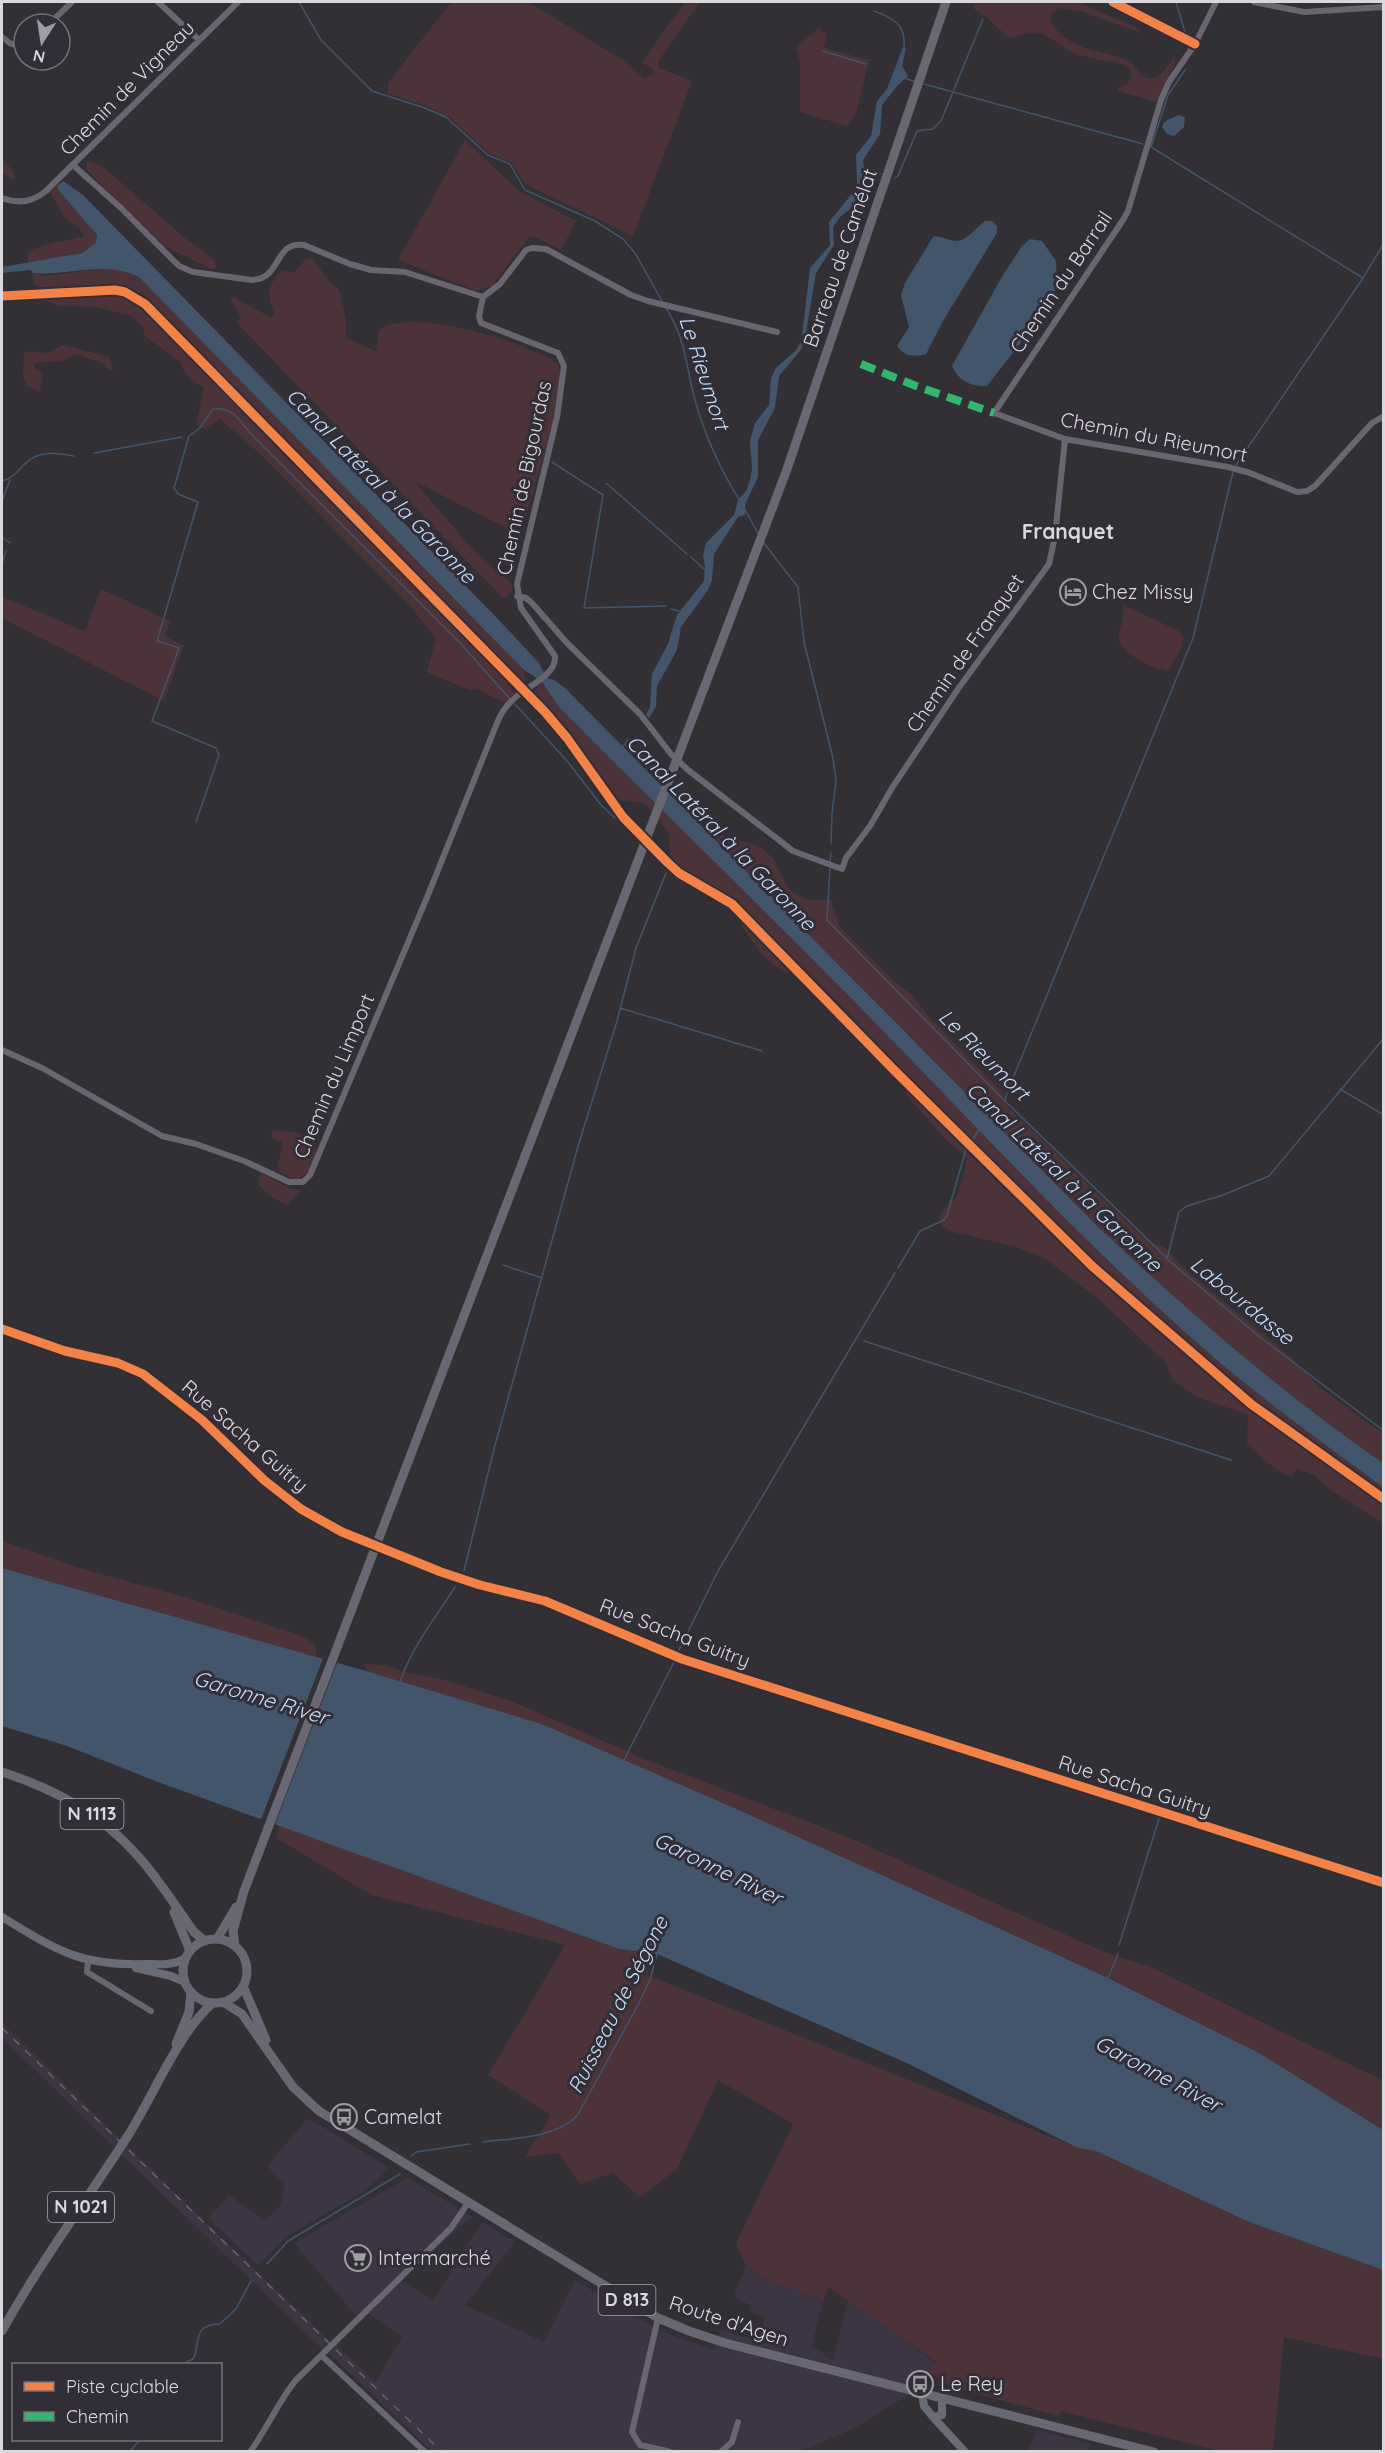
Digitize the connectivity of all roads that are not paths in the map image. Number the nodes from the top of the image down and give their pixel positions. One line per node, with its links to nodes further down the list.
1 (158, 2): 8 (street)
2 (238, 2): 8 (street, Chemin de Vigneau)
3 (946, 2): 24 (main road, Barreau de Camélat, bridge)
4 (1113, 2): 9 (street)
5 (1216, 2): 9 (street, Chemin du Barrail)
6 (1254, 2): 7 (street)
7 (1383, 7)
8 (198, 39): 10 (street, Chemin de Vigneau)
9 (1195, 44): 14 (street, Chemin du Barrail)
10 (73, 165): 11 (street, Chemin de Vigneau); 12 (street)
11 (2, 198)
12 (483, 297): 13 (street); 17 (street, Chemin de Bigourdas)
13 (777, 332)
14 (994, 413): 16 (street, Chemin du Rieumort)
15 (1383, 416): 16 (street, Chemin du Rieumort)
16 (1065, 439): 17 (street, Chemin de Franquet)
17 (517, 596): 18 (street, Chemin de Bigourdas)
18 (534, 685): 19 (street, Chemin du Limport)
19 (2, 1050)
20 (2, 1329): 22 (street, Rue Sacha Guitry, bridge)
21 (2, 1772): 23 (main road, N 1113)
22 (1383, 1883)
23 (160, 1886): 27 (main road, N 1113); 29 (main road, N 1113)
24 (246, 1887): 26 (main road); 28 (main road)
25 (2, 1917): 30 (street)
26 (217, 1939): 27 (main road); 28 (main road)
27 (205, 1941): 29 (main road)
28 (235, 1946): 33 (main road)
29 (188, 1954): 31 (street); 32 (main road)
30 (88, 1961): 31 (street); 36 (street)
31 (121, 1965): 32 (street)
32 (185, 1982): 34 (main road)
33 (243, 1986): 35 (main road); 37 (main road, Route d'Agen / D 813)
34 (191, 1992): 35 (main road); 38 (main road, N 1021)
35 (218, 2002): 37 (main road, Route d'Agen / D 813); 38 (main road, N 1021)
36 (152, 2011)
37 (283, 2074): 39 (main road, Route d'Agen / D 813)
38 (159, 2081): 41 (main road, N 1021)
39 (468, 2203): 40 (main road, Route d'Agen / D 813); 42 (street)
40 (658, 2318): 43 (main road, Route d'Agen / D 813); 49 (street)
41 (2, 2331)
42 (322, 2356): 47 (street); 48 (street)
43 (922, 2394): 44 (main road, Route d'Agen / D 813); 45 (street)
44 (942, 2399): 45 (street); 52 (main road, Route d'Agen / D 813)
45 (938, 2416): 51 (street)
46 (738, 2422): 50 (street)
47 (250, 2451)
48 (425, 2451)
49 (671, 2451)
50 (721, 2451)
51 (965, 2451)
52 (1154, 2451)

